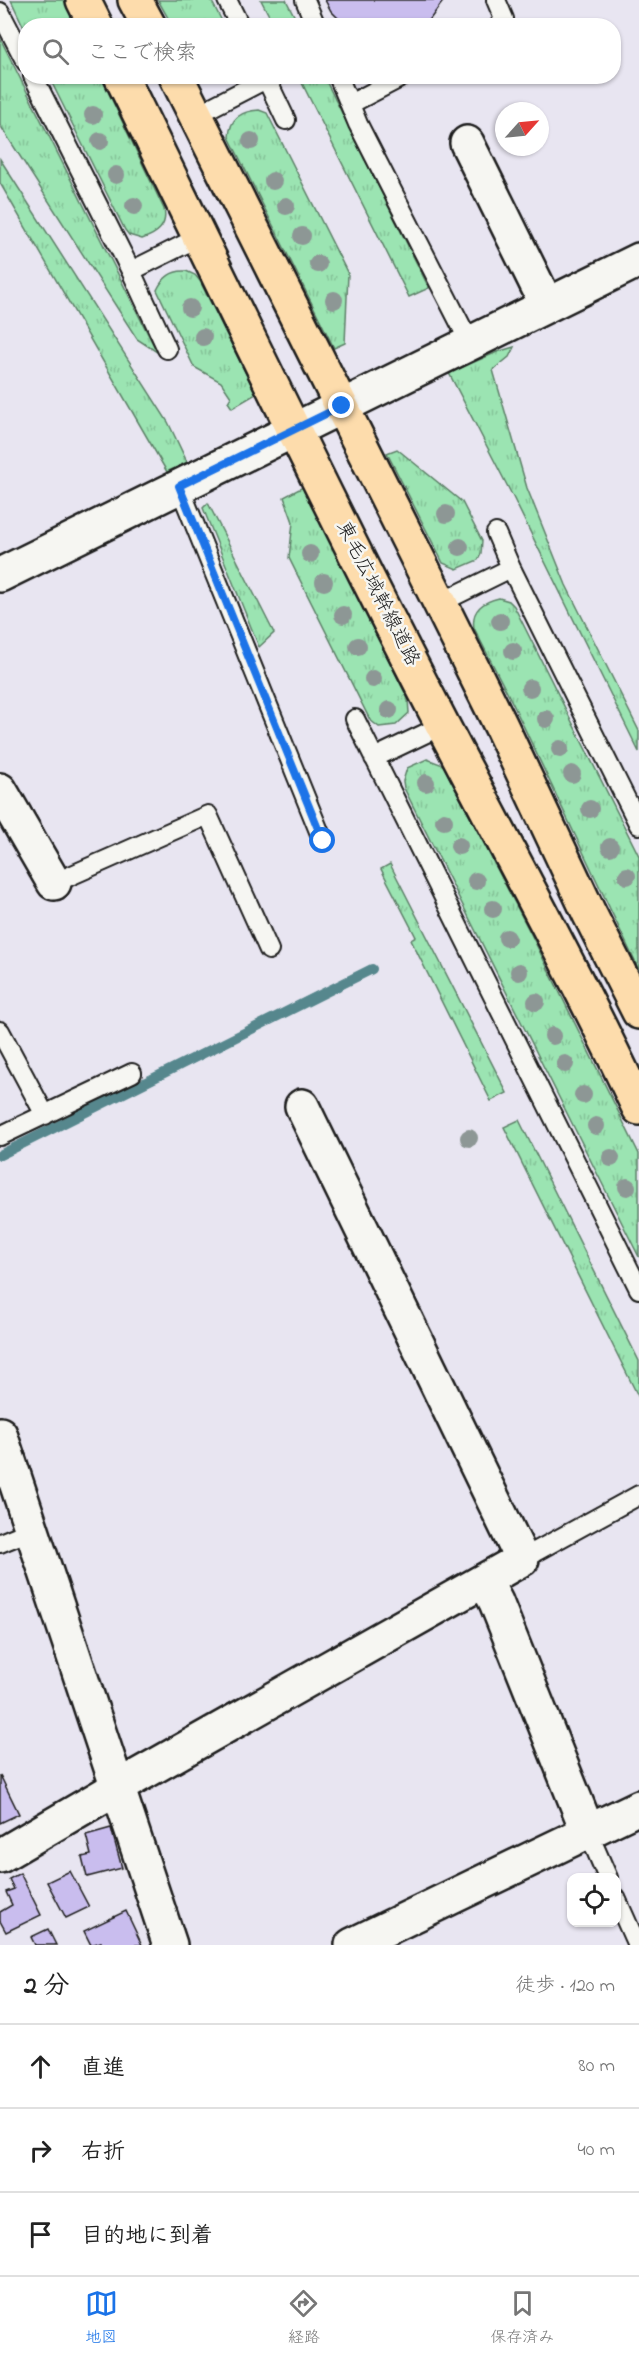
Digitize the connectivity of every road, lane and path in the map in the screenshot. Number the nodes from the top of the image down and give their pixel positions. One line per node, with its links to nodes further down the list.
1 (83, 0): 7 (highway)
2 (135, 0): 8 (highway)
3 (227, 0): 9 (lane)
4 (305, 0): 10 (lane)
5 (496, 0): 11 (lane)
6 (0, 12): 12 (lane)
7 (92, 18)
8 (145, 18)
9 (236, 18)
10 (313, 18)
11 (504, 18)
12 (18, 47)
13 (37, 84): 26 (lane)
14 (125, 84): 24 (highway, 東毛広域幹線道路)
15 (180, 84): 21 (highway)
16 (255, 84): 21 (lane)
17 (269, 84): 22 (lane)
18 (341, 84): 20 (lane)
19 (389, 84): 20 (lane)
20 (350, 104): 28 (lane)
21 (196, 115): 30 (highway)
22 (286, 120)
23 (467, 143): 27 (street)
24 (199, 237): 26 (lane); 31 (highway, 東毛広域幹線道路)
25 (639, 260): 27 (street)
26 (130, 271): 29 (lane)
27 (547, 305): 28 (street)
28 (470, 343): 30 (street)
29 (167, 350)
30 (342, 406): 31 (street); 36 (highway)
31 (294, 429): 32 (street); 38 (highway, 東毛広域幹線道路)
32 (179, 486): 35 (street); 42 (lane)
33 (496, 533): 34 (lane)
34 (511, 568): 36 (lane); 41 (lane)
35 (0, 575)
36 (440, 603): 45 (highway)
37 (355, 719): 39 (lane)
38 (443, 725): 39 (lane); 49 (highway, 東毛広域幹線道路)
39 (374, 758): 52 (lane)
40 (0, 790): 43 (street)
41 (639, 825)
42 (323, 841)
43 (54, 883): 44 (lane)
44 (269, 950)
45 (639, 1012)
46 (0, 1031): 50 (lane)
47 (132, 1073): 50 (lane)
48 (302, 1106): 57 (street)
49 (639, 1108)
50 (45, 1115): 51 (lane)
51 (0, 1136)
52 (639, 1289)
53 (0, 1434): 55 (street)
54 (639, 1495): 57 (lane)
55 (32, 1530): 56 (lane); 59 (street)
56 (0, 1543)
57 (522, 1559): 58 (street)
58 (485, 1581): 59 (street); 61 (street)
59 (117, 1787): 62 (street); 65 (street)
60 (639, 1807): 61 (street)
61 (588, 1832): 63 (lane); 66 (street)
62 (0, 1856)
63 (606, 1873)
64 (621, 1909): 67 (lane)
65 (170, 1945)
66 (352, 1945)
67 (637, 1945)

